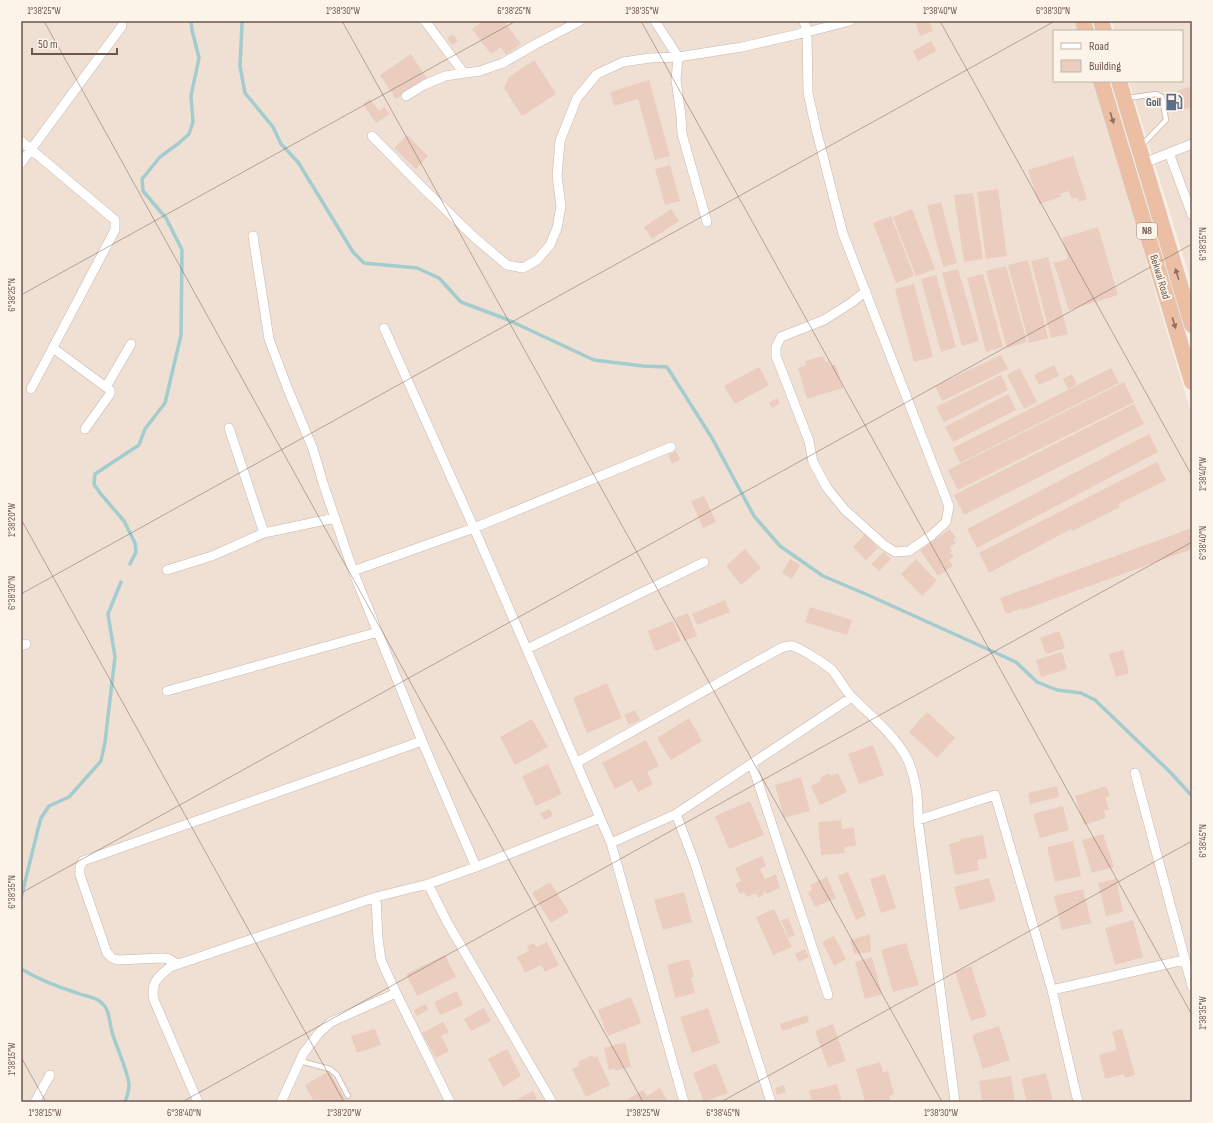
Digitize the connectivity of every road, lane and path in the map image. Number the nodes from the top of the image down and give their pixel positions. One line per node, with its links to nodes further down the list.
1 (425, 21): 9 (street)
2 (580, 21): 9 (street)
3 (655, 21): 8 (street)
4 (804, 21): 7 (street)
5 (850, 21): 7 (street)
6 (122, 26): 18 (street)
7 (807, 32): 8 (street); 25 (street)
8 (678, 57): 14 (street); 23 (street)
9 (463, 72): 12 (street)
10 (1101, 82): 30 (highway, Bekwai Road / N8, one-way to 30)
11 (1119, 82): 13 (highway, Bekwai Road / N8)
12 (406, 96)
13 (1124, 98): 17 (highway, Bekwai Road / N8); 17 (lane)
14 (372, 136)
15 (21, 141): 18 (street)
16 (1192, 144): 19 (street)
17 (1139, 148): 20 (highway, Bekwai Road / N8)
18 (32, 150): 21 (street); 29 (street)
19 (1169, 153): 20 (street); 22 (street)
20 (1144, 163): 26 (highway, Bekwai Road / N8, one-way to 20)
21 (21, 164)
22 (1192, 215)
23 (707, 222)
24 (253, 236): 36 (street)
25 (866, 291): 25 (street)
26 (1192, 325)
27 (384, 328): 37 (street)
28 (131, 344): 31 (street)
29 (52, 348): 31 (street); 32 (street)
30 (1192, 382)
31 (106, 387): 34 (street)
32 (31, 389)
33 (229, 428): 38 (street)
34 (85, 429)
35 (671, 447): 37 (street)
36 (335, 518): 38 (street); 41 (street)
37 (474, 528): 41 (street); 43 (street)
38 (264, 533): 40 (street)
39 (704, 562): 43 (street)
40 (166, 570)
41 (353, 571): 42 (street)
42 (378, 632): 44 (street); 46 (street)
43 (527, 649): 47 (street)
44 (167, 691)
45 (852, 697): 47 (street); 48 (street); 52 (street)
46 (422, 741): 54 (street); 58 (street)
47 (576, 763): 51 (street)
48 (752, 764): 50 (street); 62 (street)
49 (1135, 773): 57 (street)
50 (676, 814): 53 (street); 72 (street)
51 (600, 818): 53 (street); 54 (street)
52 (918, 820): 60 (street); 73 (street)
53 (611, 843): 71 (street)
54 (476, 867): 55 (street)
55 (428, 884): 56 (street); 70 (street)
56 (376, 897): 58 (street); 61 (street)
57 (1184, 960): 59 (street); 60 (street)
58 (176, 964): 68 (street)
59 (1192, 986)
60 (1052, 990): 74 (street)
61 (396, 993): 63 (street); 69 (street)
62 (828, 995)
63 (300, 1061): 65 (lane); 66 (street)
64 (50, 1075): 67 (street)
65 (348, 1096)
66 (282, 1101)
67 (35, 1102)
68 (198, 1102)
69 (450, 1102)
70 (552, 1102)
71 (684, 1102)
72 (771, 1102)
73 (954, 1102)
74 (1078, 1102)

